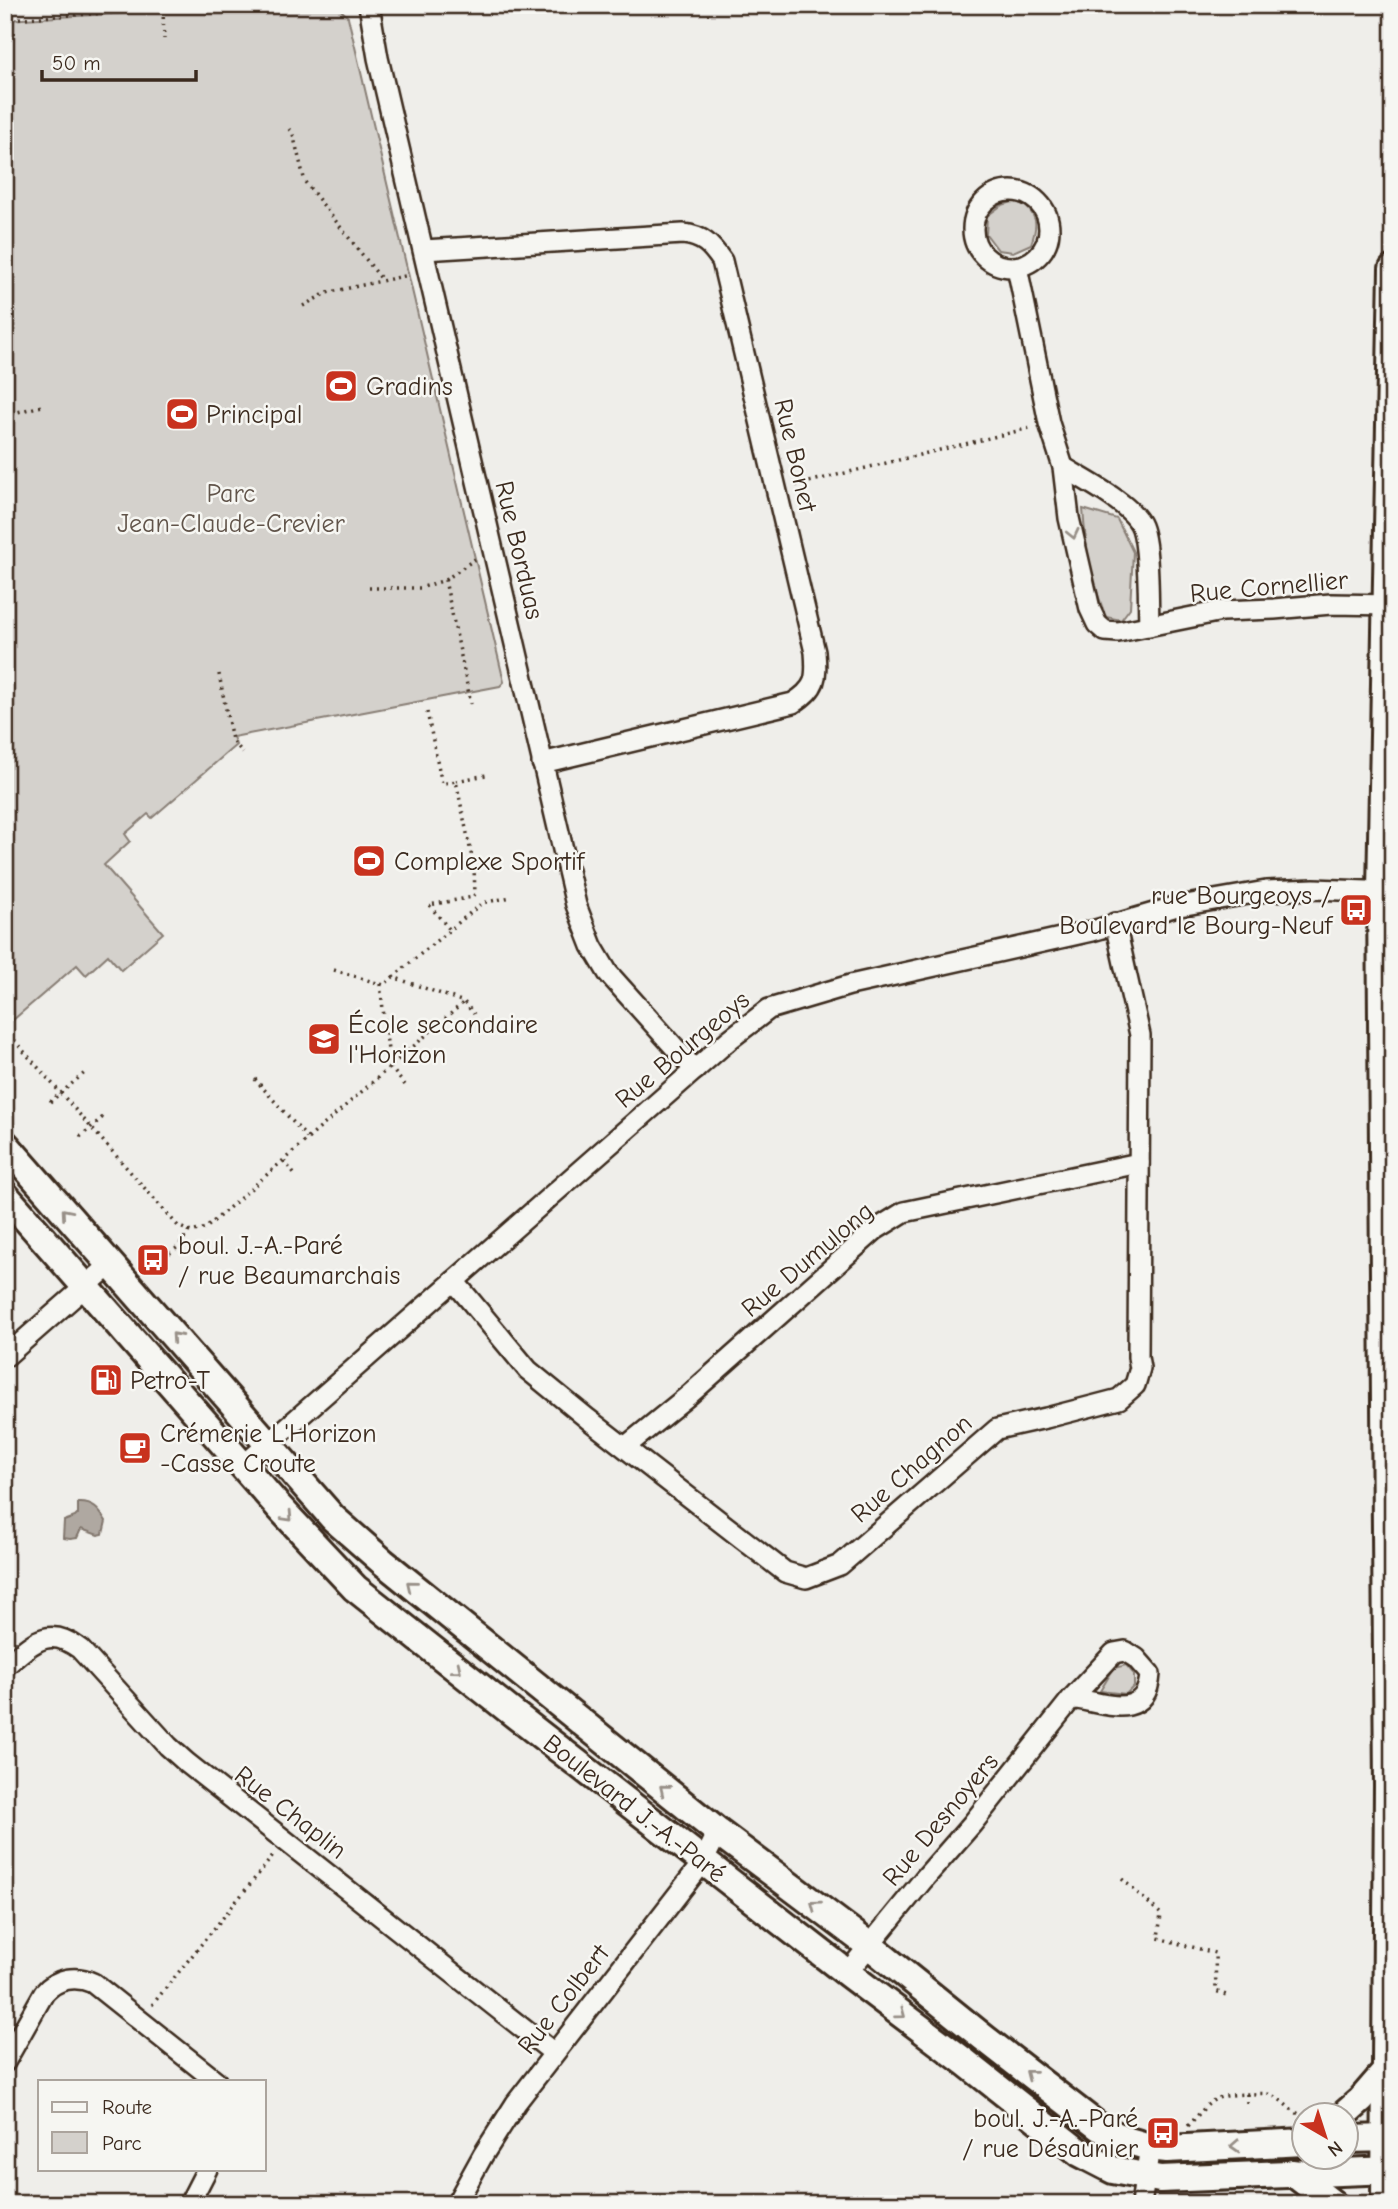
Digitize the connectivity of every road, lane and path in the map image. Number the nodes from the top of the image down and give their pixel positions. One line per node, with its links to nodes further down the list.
1 (244, 5): 3 (path)
2 (369, 5): 7 (street, Rue Borduas)
3 (163, 10): 4 (path); 5 (path)
4 (5, 19)
5 (164, 39)
6 (289, 129): 11 (path)
7 (424, 250): 17 (street, Rue Bonet); 18 (street, Rue Borduas)
8 (1017, 267): 15 (street, Rue Cornellier)
9 (1393, 269): 21 (street)
10 (409, 275): 11 (path)
11 (383, 281): 12 (path)
12 (303, 306)
13 (42, 406): 14 (path)
14 (5, 415)
15 (1049, 424): 16 (street, Rue Cornellier); 17 (path)
16 (1063, 467): 22 (street); 22 (street, Rue Cornellier, one-way to 22)
17 (778, 490): 27 (street, Rue Bonet)
18 (494, 554): 19 (path); 27 (street, Rue Borduas)
19 (444, 580): 20 (path); 24 (path)
20 (369, 588)
21 (1389, 605): 22 (street, Rue Cornellier); 30 (street)
22 (1149, 626)
23 (219, 674): 26 (path)
24 (471, 704)
25 (427, 712): 29 (path)
26 (243, 753)
27 (542, 763): 43 (street, Rue Borduas)
28 (486, 775): 29 (path)
29 (456, 781): 31 (path)
30 (1387, 892): 34 (street, Rue Bourgeoys); 79 (street)
31 (473, 897): 33 (path); 35 (path)
32 (511, 897): 33 (path)
33 (480, 905): 35 (path)
34 (1115, 923): 43 (street, Rue Bourgeoys); 55 (street, Rue Chagnon)
35 (450, 930): 37 (path)
36 (334, 970): 38 (path)
37 (393, 977): 38 (path); 39 (path)
38 (380, 984): 42 (path)
39 (464, 1002): 40 (path); 42 (path)
40 (474, 1014)
41 (5, 1030): 47 (path)
42 (390, 1067): 46 (path); 52 (path)
43 (695, 1070): 61 (street, Rue Bourgeoys)
44 (86, 1071): 47 (path)
45 (256, 1079): 52 (path)
46 (405, 1085)
47 (61, 1093): 48 (path); 50 (path)
48 (50, 1102)
49 (104, 1116): 50 (path)
50 (91, 1127): 51 (path); 58 (path)
51 (80, 1137)
52 (308, 1139): 54 (path)
53 (5, 1144): 59 (street, Boulevard J.-A.-Paré, one-way to 53)
54 (284, 1161): 56 (path); 58 (path)
55 (1139, 1164): 65 (street, Rue Dumulong); 65 (street, Rue Chagnon)
56 (295, 1174)
57 (5, 1195): 62 (street, Boulevard J.-A.-Paré)
58 (189, 1231): 60 (path)
59 (111, 1264): 62 (street); 64 (street, Boulevard J.-A.-Paré, one-way to 59)
60 (139, 1276)
61 (454, 1281): 64 (street, Rue Bourgeoys); 65 (street, Rue Chagnon)
62 (85, 1287): 63 (street); 66 (street, Boulevard J.-A.-Paré)
63 (5, 1357)
64 (269, 1444): 66 (street, Rue Bourgeoys); 69 (street, Boulevard J.-A.-Paré, one-way to 64)
65 (625, 1447)
66 (243, 1466): 71 (street, Boulevard J.-A.-Paré, one-way to 71)
67 (5, 1667): 70 (street, Rue Chaplin)
68 (1073, 1698): 73 (street, Rue Desnoyers)
69 (718, 1832): 71 (street, Rue Colbert); 73 (street, Boulevard J.-A.-Paré, one-way to 69)
70 (285, 1841): 76 (path); 77 (street, Rue Chaplin)
71 (704, 1862): 74 (street, Boulevard J.-A.-Paré); 77 (street, Rue Colbert)
72 (1122, 1879): 75 (path)
73 (870, 1946): 74 (street, Rue Desnoyers); 89 (street, Boulevard J.-A.-Paré, one-way to 73)
74 (847, 1973): 93 (street, Boulevard J.-A.-Paré, one-way to 93)
75 (1226, 1995)
76 (141, 2019): 78 (street); 80 (street)
77 (554, 2053): 95 (street, Rue Colbert)
78 (5, 2062)
79 (1387, 2070): 82 (street); 86 (street)
80 (215, 2080)
81 (1247, 2094): 83 (path); 84 (path); 85 (path)
82 (1360, 2101)
83 (1247, 2105)
84 (1290, 2109)
85 (1183, 2131)
86 (1389, 2138): 87 (street); 90 (street)
87 (1360, 2139)
88 (1290, 2143): 89 (street, Boulevard J.-A.-Paré, one-way to 89)
89 (1150, 2147): 93 (street)
90 (1389, 2169): 92 (street, Boulevard J.-A.-Paré); 97 (street)
91 (206, 2170): 94 (street)
92 (1293, 2174): 93 (street, Boulevard J.-A.-Paré); 96 (street)
93 (1143, 2191)
94 (189, 2204)
95 (456, 2204)
96 (1333, 2204)
97 (1385, 2204)

